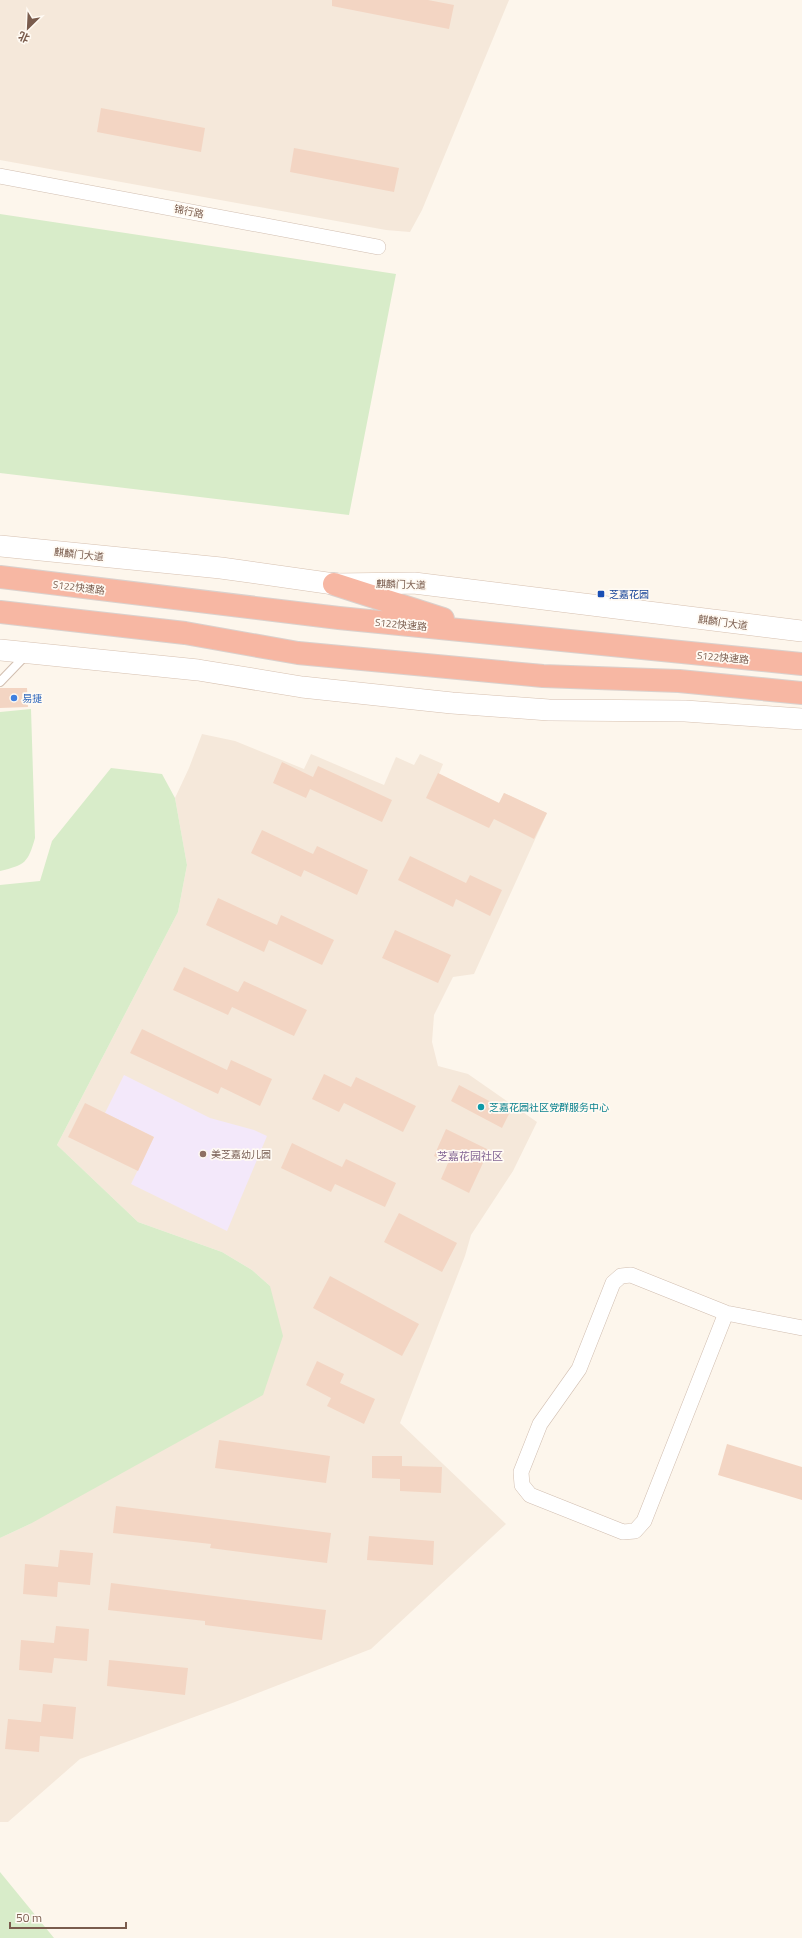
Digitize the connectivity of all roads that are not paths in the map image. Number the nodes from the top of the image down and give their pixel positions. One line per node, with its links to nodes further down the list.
1 (0, 176): 2 (street, 锦行路)
2 (378, 247)
3 (0, 546): 5 (street, 麒麟门大道)
4 (0, 577): 8 (highway, S122快速路)
5 (334, 584): 7 (street, 麒麟门大道); 8 (highway)
6 (0, 612): 13 (highway)
7 (802, 631)
8 (484, 632): 11 (highway, S122快速路)
9 (0, 650): 10 (street)
10 (28, 653): 12 (lane); 14 (street)
11 (802, 664)
12 (0, 682)
13 (802, 693)
14 (802, 719)
15 (726, 1313): 15 (street); 16 (street)
16 (802, 1328)

